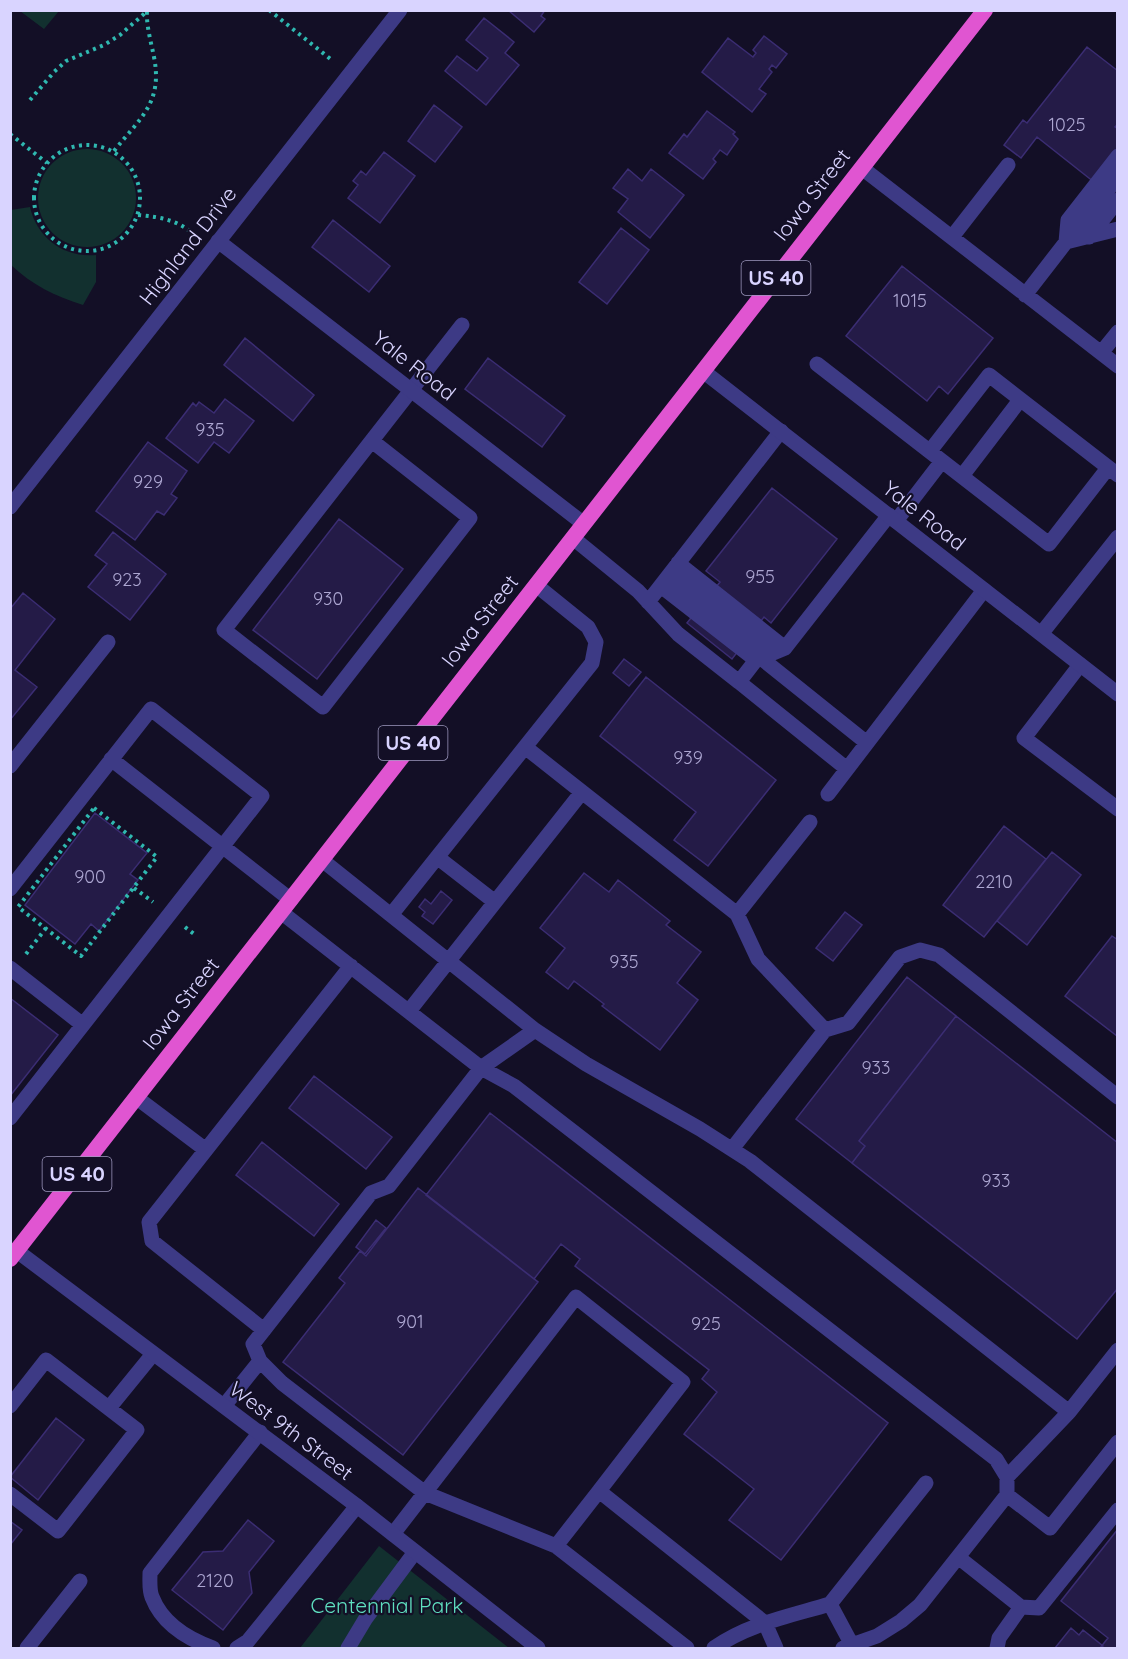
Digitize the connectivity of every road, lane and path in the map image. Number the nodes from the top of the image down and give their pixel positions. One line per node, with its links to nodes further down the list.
1 (269, 10): 5 (path)
2 (400, 10): 20 (street, Highland Drive)
3 (985, 10): 12 (highway, Iowa Street / US 40)
4 (146, 12): 6 (path); 8 (path)
5 (336, 63)
6 (30, 100)
7 (10, 134): 10 (path)
8 (114, 152): 10 (path); 15 (path)
9 (1118, 156): 21 (street)
10 (47, 163): 15 (path)
11 (1008, 165): 18 (street)
12 (862, 168): 18 (street); 28 (highway, Iowa Street / US 40)
13 (1118, 177): 21 (street)
14 (1118, 200): 19 (street)
15 (138, 215): 17 (path)
16 (1118, 229): 19 (street)
17 (196, 236)
18 (952, 237): 22 (street)
19 (1089, 237): 21 (street)
20 (218, 241): 29 (street, Yale Road); 36 (street, Highland Drive)
21 (1066, 242): 22 (street)
22 (1025, 295): 25 (street)
23 (462, 325): 29 (street)
24 (1118, 332): 25 (street)
25 (1101, 353): 27 (street)
26 (817, 364): 33 (street)
27 (1118, 366)
28 (704, 371): 31 (street, Yale Road); 38 (highway, Iowa Street / US 40)
29 (411, 390): 32 (street); 38 (street, Yale Road)
30 (1020, 400): 33 (street); 34 (street); 35 (street)
31 (781, 431): 37 (street, Yale Road); 41 (street)
32 (372, 441): 32 (street)
33 (936, 456): 35 (street); 37 (street)
34 (1113, 471): 35 (street)
35 (962, 476)
36 (10, 507)
37 (892, 518): 43 (street, Yale Road); 47 (street)
38 (584, 524): 40 (highway, Iowa Street / US 40)
39 (1118, 537): 45 (street)
40 (573, 538): 42 (highway, Iowa Street / US 40); 44 (street)
41 (670, 574): 44 (street); 47 (street); 47 (street)
42 (536, 585): 52 (street); 62 (highway, Iowa Street / US 40)
43 (984, 590): 45 (street, Yale Road); 51 (street)
44 (648, 602): 49 (street)
45 (1041, 634): 48 (street, Yale Road)
46 (108, 642): 54 (street)
47 (768, 655): 49 (street); 51 (street)
48 (1080, 665): 50 (street, Yale Road); 58 (street)
49 (739, 682): 55 (street)
50 (1118, 694)
51 (867, 743): 55 (street)
52 (525, 747): 56 (street); 61 (street)
53 (111, 759): 60 (street); 60 (street); 63 (street)
54 (10, 765)
55 (847, 769): 57 (street)
56 (582, 792): 64 (street); 66 (street)
57 (828, 794)
58 (1118, 809)
59 (810, 822): 66 (street)
60 (223, 846): 65 (street); 73 (street)
61 (437, 857): 64 (street); 67 (street)
62 (322, 860): 65 (highway, Iowa Street / US 40); 67 (street)
63 (10, 889)
64 (495, 902): 69 (street)
65 (286, 906): 70 (street); 78 (highway, Iowa Street / US 40)
66 (737, 914): 75 (street)
67 (391, 915): 69 (street)
68 (46, 928): 68 (path); 71 (path)
69 (449, 961): 72 (street); 74 (street)
70 (351, 966): 72 (street); 81 (street)
71 (12, 969): 73 (street)
72 (409, 1011): 76 (street)
73 (83, 1025): 79 (street)
74 (535, 1030): 76 (street); 80 (street)
75 (825, 1030): 77 (street); 80 (street)
76 (481, 1068): 83 (street); 93 (street)
77 (1118, 1097)
78 (137, 1098): 81 (street); 82 (highway, Iowa Street / US 40)
79 (10, 1118)
80 (732, 1149): 90 (street)
81 (206, 1150): 83 (street)
82 (14, 1255): 85 (street, West 9th Street)
83 (264, 1330): 86 (street)
84 (1118, 1350): 90 (street)
85 (153, 1354): 88 (street, West 9th Street); 89 (street)
86 (260, 1361): 88 (street); 96 (street)
87 (10, 1406): 89 (street)
88 (224, 1406): 91 (street, West 9th Street)
89 (109, 1408): 97 (street)
90 (1069, 1412): 93 (street)
91 (260, 1432): 99 (street, West 9th Street); 111 (street)
92 (1118, 1442): 98 (street)
93 (1007, 1477): 98 (street)
94 (926, 1483): 106 (street)
95 (599, 1491): 96 (street); 102 (street); 108 (street)
96 (424, 1493): 101 (street); 102 (street)
97 (10, 1494)
98 (1007, 1495): 104 (street)
99 (357, 1506): 101 (street, West 9th Street); 112 (street)
100 (1118, 1510): 107 (street)
101 (393, 1534): 103 (street, West 9th Street)
102 (556, 1546): 115 (street)
103 (415, 1552): 113 (street); 114 (street, West 9th Street)
104 (958, 1557): 107 (street); 109 (street)
105 (80, 1581): 110 (street)
106 (830, 1604): 108 (street); 109 (street)
107 (1021, 1607): 118 (street)
108 (765, 1623): 116 (street); 117 (street)
109 (848, 1647)
110 (27, 1648)
111 (213, 1648)
112 (237, 1648)
113 (348, 1648)
114 (538, 1648)
115 (687, 1648)
116 (714, 1648)
117 (776, 1648)
118 (996, 1648)

